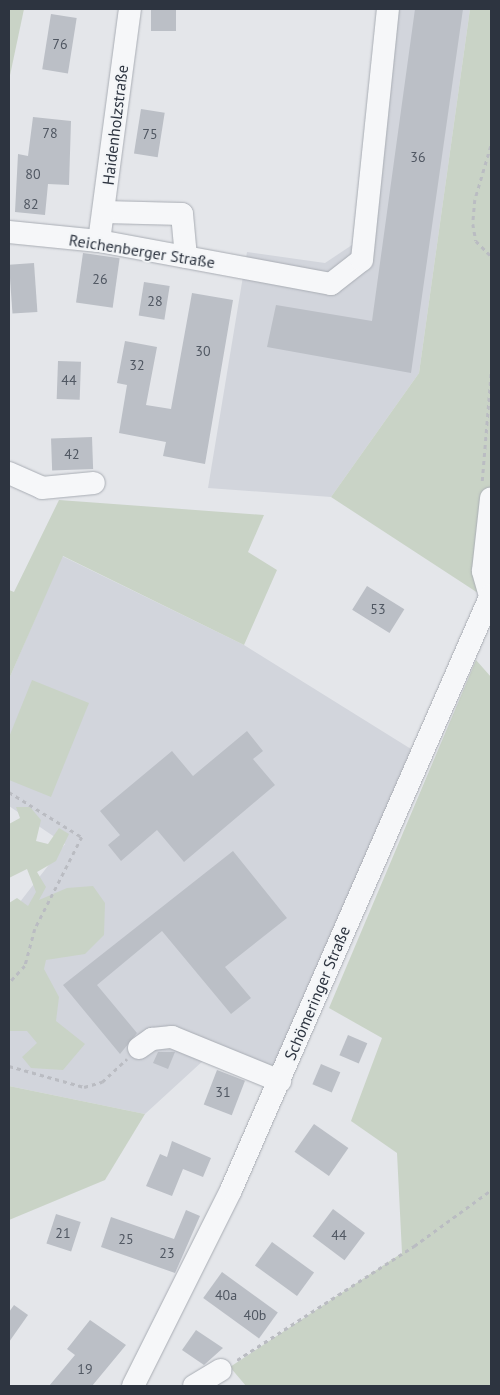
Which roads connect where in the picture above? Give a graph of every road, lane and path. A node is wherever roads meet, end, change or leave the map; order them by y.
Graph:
1 (130, 9) edge
2 (388, 9) edge
3 (491, 146) edge
4 (104, 212) junction
5 (9, 232) edge
6 (99, 241) junction
7 (491, 256) edge
8 (186, 257) junction
9 (491, 371) edge
10 (9, 473) edge
11 (94, 483) dead end
12 (487, 491) edge
13 (491, 596) edge
14 (9, 792) edge
15 (9, 982) edge
16 (139, 1048) joint
17 (9, 1066) edge
18 (280, 1081) junction
19 (491, 1190) edge
20 (220, 1370) joint
21 (135, 1386) edge
22 (194, 1386) edge

1 - 4 street, Haidenholzstraße
2 - 8 street, Reichenberger Straße
3 - 7 path
4 - 6 street, Haidenholzstraße
4 - 8 street
5 - 6 street, Reichenberger Straße
6 - 8 street, Reichenberger Straße
9 - 12 path
10 - 11 street
12 - 13 street
13 - 18 street, Schömeringer Straße
14 - 15 path
16 - 17 path
16 - 18 street
18 - 21 street, Schömeringer Straße
19 - 20 path
20 - 22 street

